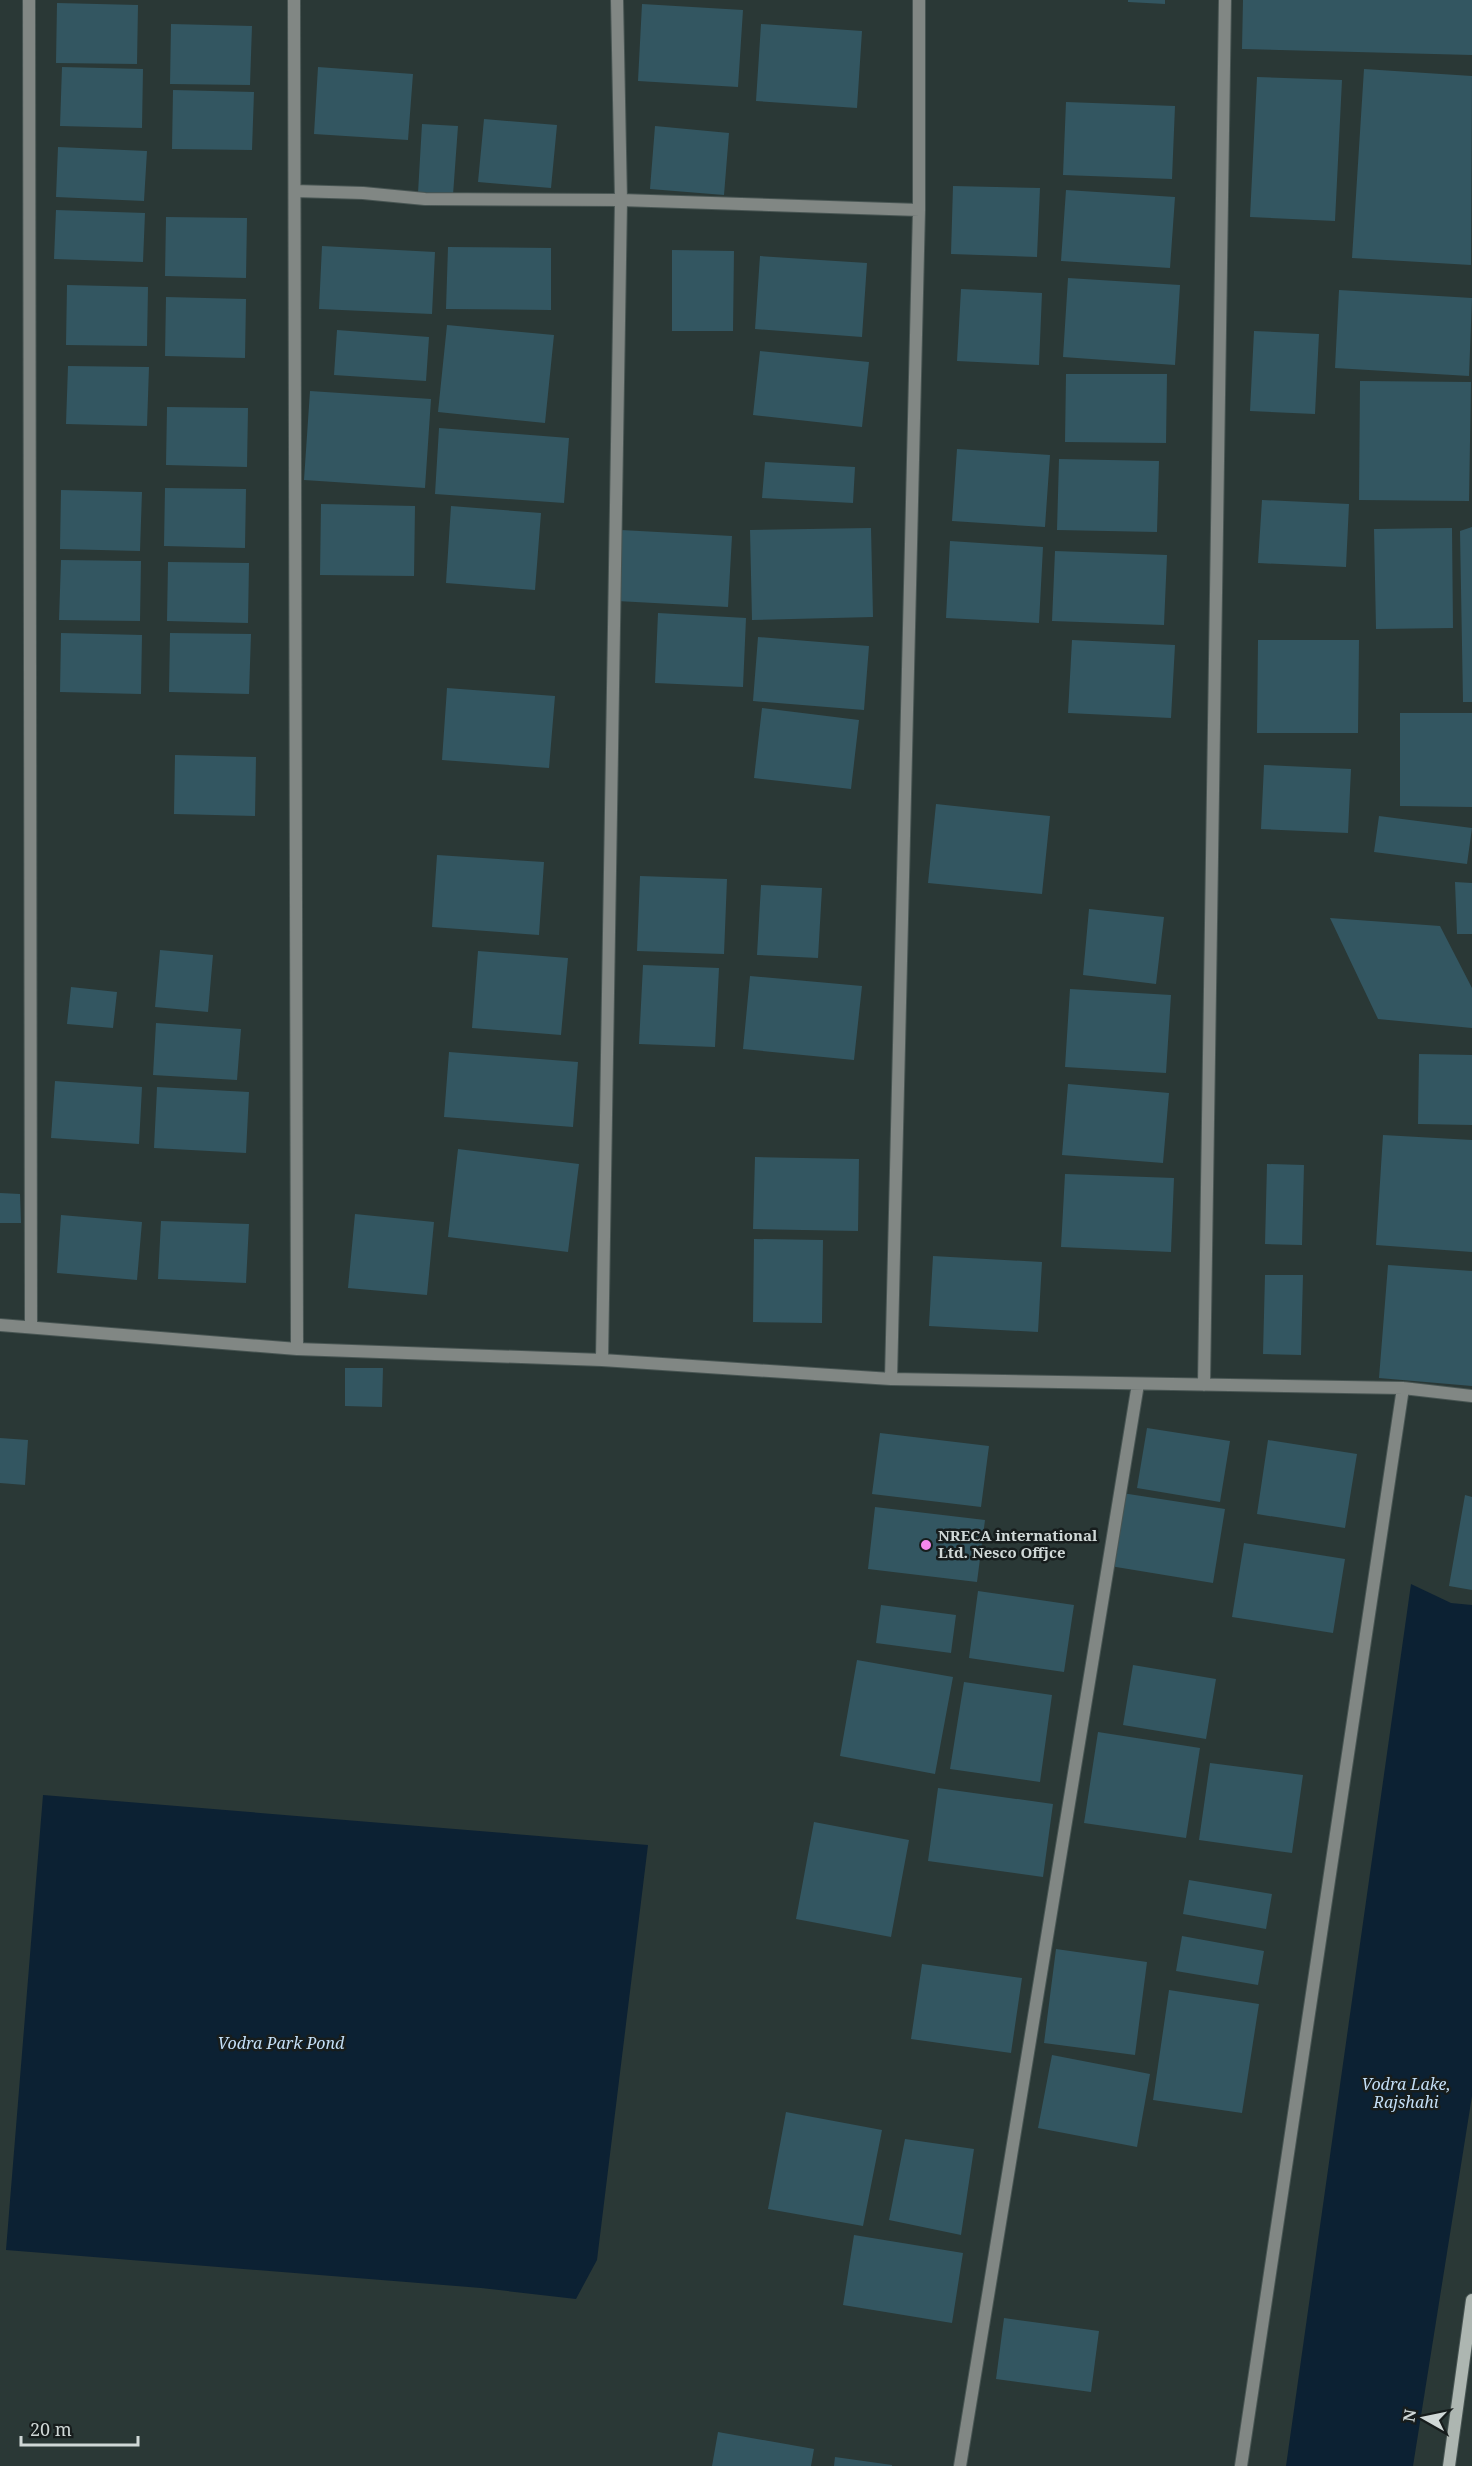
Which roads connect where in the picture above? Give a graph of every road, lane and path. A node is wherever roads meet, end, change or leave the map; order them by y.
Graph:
1 (29, 0) edge
2 (294, 0) edge
3 (617, 0) edge
4 (919, 0) edge
5 (1225, 0) edge
6 (295, 191) junction
7 (621, 200) junction
8 (919, 210) junction
9 (0, 1325) edge
10 (31, 1327) junction
11 (297, 1349) junction
12 (602, 1360) junction
13 (891, 1379) junction
14 (1138, 1384) junction
15 (1204, 1385) junction
16 (1403, 1388) junction
17 (1472, 1396) edge
18 (1472, 2300) edge
19 (960, 2466) edge
20 (1241, 2466) edge
21 (1449, 2466) edge

1 - 10 street
2 - 6 street
3 - 7 street
4 - 8 street
5 - 15 street
6 - 7 street
6 - 11 street
7 - 8 street
7 - 12 street
8 - 13 street
9 - 10 street
10 - 11 street
11 - 12 street
12 - 13 street
13 - 14 street
14 - 15 street
14 - 19 street
15 - 16 street
16 - 17 street
16 - 20 street
18 - 21 main road

